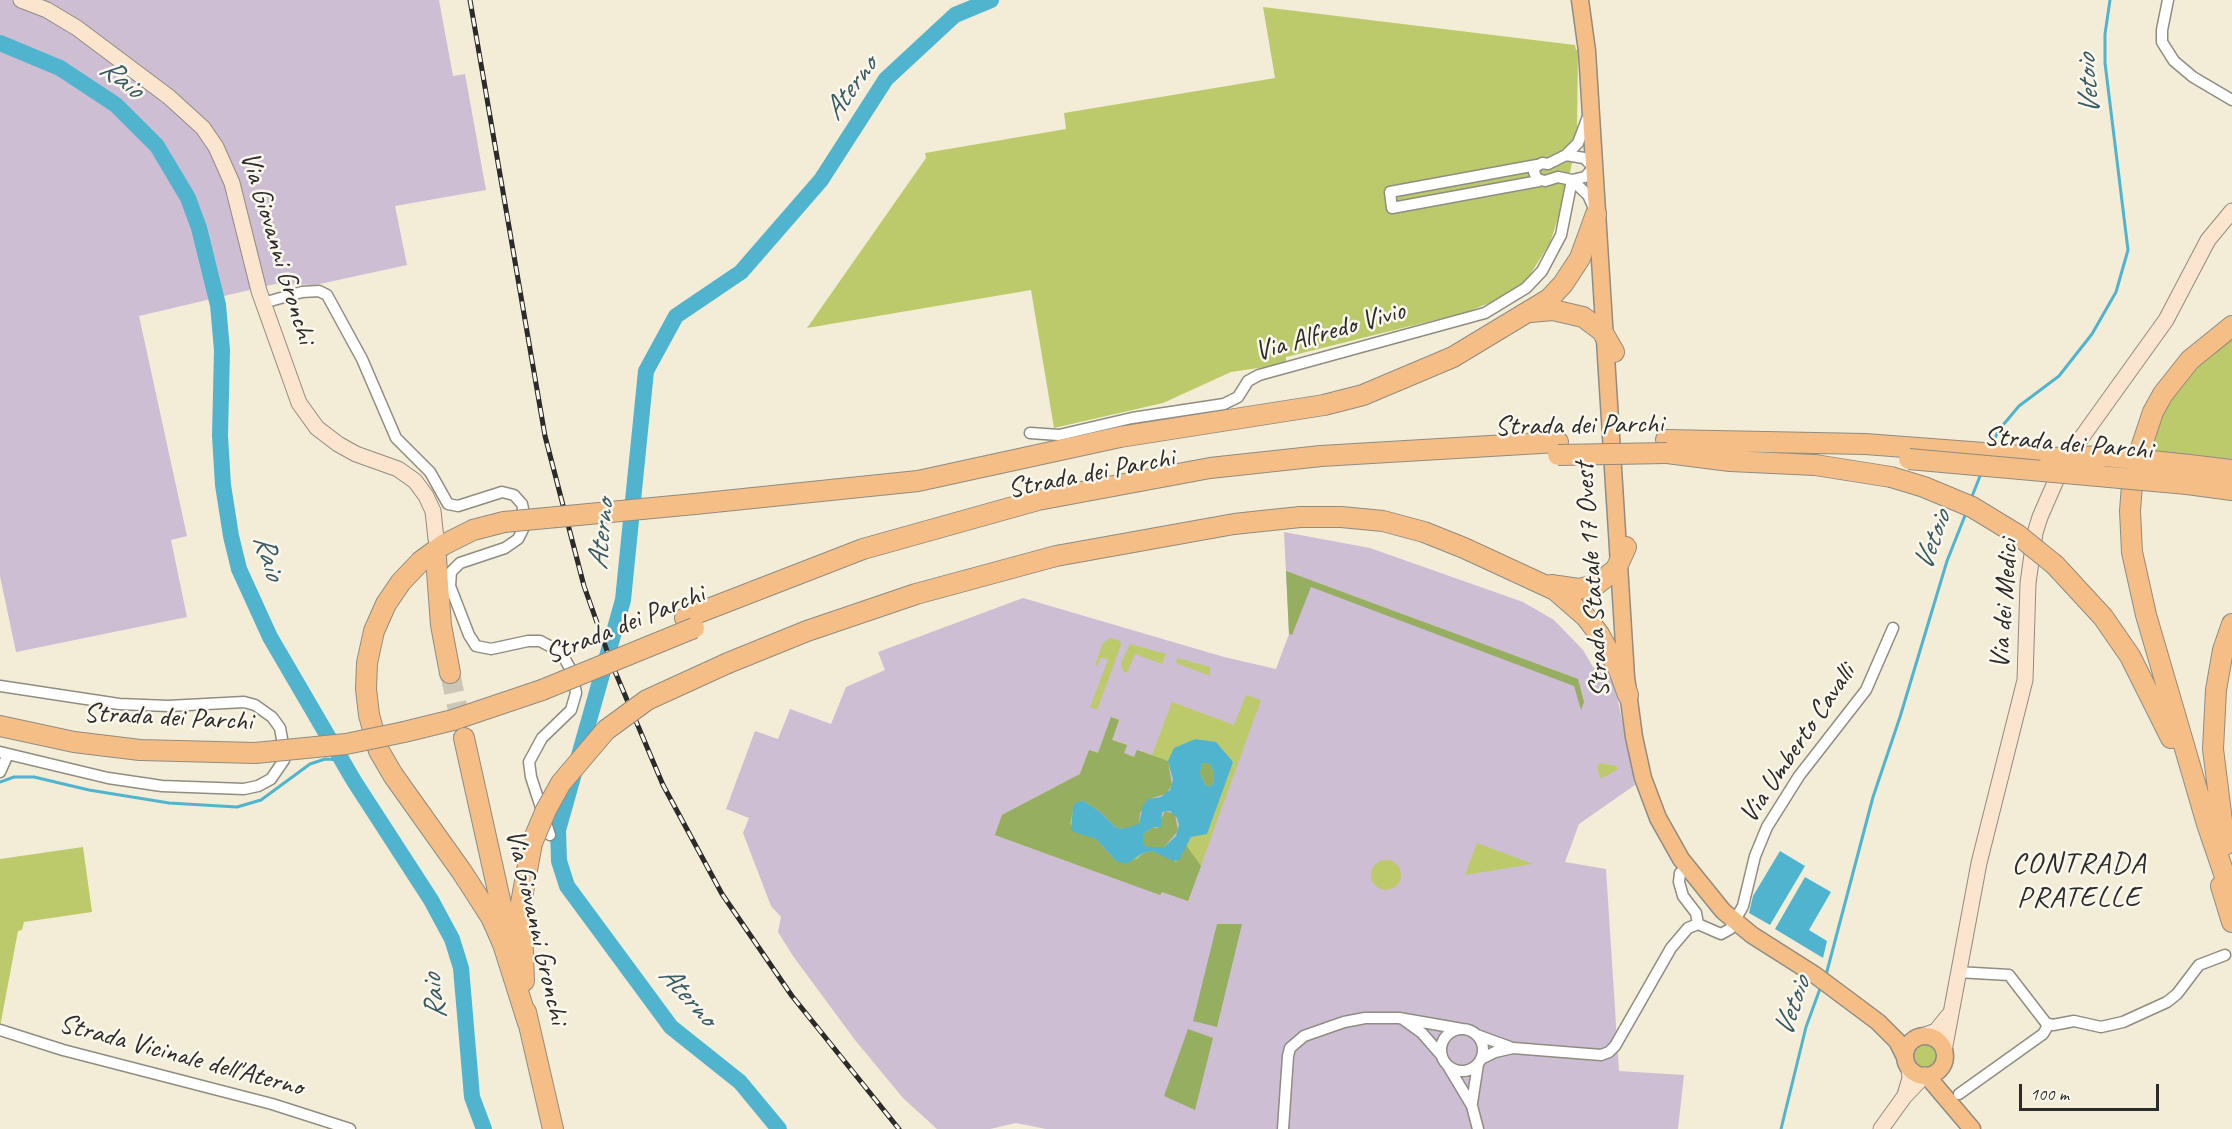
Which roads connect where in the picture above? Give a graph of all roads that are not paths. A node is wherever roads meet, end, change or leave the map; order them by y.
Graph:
1 (21, 0) edge
2 (1580, 0) edge
3 (1588, 0) edge
4 (2168, 0) edge
5 (1590, 96) junction
6 (2232, 100) edge
7 (1566, 155) junction
8 (1598, 161) junction
9 (1543, 165) junction
10 (1545, 180) junction
11 (1572, 180) junction
12 (1596, 214) junction
13 (2231, 214) edge
14 (263, 303) junction
15 (1526, 314) junction
16 (2232, 326) edge
17 (1604, 333) junction
18 (1614, 352) junction
19 (1030, 433) dead end
20 (1666, 446) junction
21 (1910, 453) junction
22 (2232, 470) edge
23 (2188, 474) junction
24 (2232, 478) edge
25 (2232, 490) edge
26 (1626, 547) junction
27 (436, 549) joint
28 (1618, 566) junction
29 (1543, 583) junction
30 (2232, 624) edge
31 (1893, 628) dead end
32 (450, 673) tunnel mouth
33 (0, 686) edge
34 (1628, 695) junction
35 (0, 713) edge
36 (0, 726) edge
37 (464, 738) tunnel mouth
38 (254, 747) junction
39 (4, 753) edge
40 (0, 772) edge
41 (2207, 824) junction
42 (541, 839) junction
43 (1684, 863) junction
44 (2232, 880) edge
45 (2232, 897) edge
46 (2232, 921) edge
47 (1734, 922) junction
48 (1698, 924) junction
49 (2225, 955) dead end
50 (1957, 972) junction
51 (1949, 1014) junction
52 (1399, 1018) junction
53 (1878, 1022) junction
54 (528, 1023) junction
55 (2049, 1024) junction
56 (1462, 1029) junction
57 (0, 1030) edge
58 (1477, 1035) junction
59 (1921, 1037) junction
60 (1513, 1048) junction
61 (1442, 1056) junction
62 (1944, 1057) junction
63 (1480, 1061) junction
64 (1907, 1062) junction
65 (1448, 1066) junction
66 (1926, 1076) junction
67 (1904, 1098) junction
68 (1957, 1100) junction
69 (1472, 1106) junction
70 (350, 1129) edge
71 (553, 1129) edge
72 (1283, 1129) edge
73 (1478, 1129) edge
74 (1881, 1129) edge
75 (1972, 1129) edge

1 - 14 street, Via Giovanni Gronchi
2 - 5 main road, Strada Statale 17 Ovest
3 - 8 main road, Strada Statale 17 Ovest
4 - 6 street
5 - 7 street
5 - 8 main road, Strada Statale 17 Ovest
7 - 8 street
7 - 9 street
8 - 11 street
8 - 12 main road, Strada Statale 17 Ovest
8 - 18 main road, Strada Statale 17 Ovest
9 - 10 street
9 - 10 street
9 - 10 street
10 - 11 street
11 - 12 street
11 - 19 street, Via Alfredo Vivio
12 - 15 highway
12 - 17 main road, Strada Statale 17 Ovest
13 - 50 street, Via dei Medici
14 - 27 street, Via Giovanni Gronchi
14 - 42 street
15 - 17 highway
15 - 54 highway, bridge
16 - 41 highway
17 - 18 highway
17 - 28 main road, Strada Statale 17 Ovest
18 - 26 main road, Strada Statale 17 Ovest
20 - 21 highway, Strada dei Parchi
20 - 38 highway, Strada dei Parchi, bridge
20 - 46 highway, bridge
21 - 23 highway, Strada dei Parchi, bridge
21 - 23 highway, Strada dei Parchi, bridge
22 - 23 highway
23 - 24 highway, Strada dei Parchi
23 - 25 highway, Strada dei Parchi
26 - 28 highway
26 - 43 main road, Strada Statale 17 Ovest
27 - 32 highway, Via Giovanni Gronchi
28 - 29 highway
28 - 34 main road, Strada Statale 17 Ovest
29 - 34 highway
29 - 42 highway, bridge
30 - 44 highway
31 - 47 street, Via Umberto Cavalli
33 - 39 street
34 - 43 main road, Strada Statale 17 Ovest
35 - 38 highway, Strada dei Parchi
36 - 38 highway, Strada dei Parchi
37 - 54 highway, Via Giovanni Gronchi
39 - 40 street
41 - 45 highway
41 - 46 highway
42 - 54 highway
43 - 47 main road, Strada Statale 17 Ovest
43 - 48 street
47 - 48 street
47 - 53 main road, Strada Statale 17 Ovest
48 - 60 street
49 - 55 street
50 - 51 street, Via dei Medici
50 - 55 street
51 - 59 street
51 - 62 street, Via dei Medici
52 - 56 street
52 - 61 street
52 - 72 street
53 - 59 main road, Strada Statale 17 Ovest
53 - 64 main road, Strada Statale 17 Ovest
54 - 71 highway, Via Giovanni Gronchi
55 - 68 street
56 - 58 street
56 - 61 street
57 - 70 street, Strada Vicinale dell'Aterno
58 - 60 street
58 - 63 street
59 - 62 main road
59 - 64 main road
60 - 63 street
61 - 65 street
62 - 66 main road
62 - 68 main road
63 - 65 street
63 - 69 street
64 - 66 main road
64 - 67 street
65 - 69 street
66 - 67 street
66 - 68 main road
67 - 74 street
68 - 75 main road
69 - 73 street

